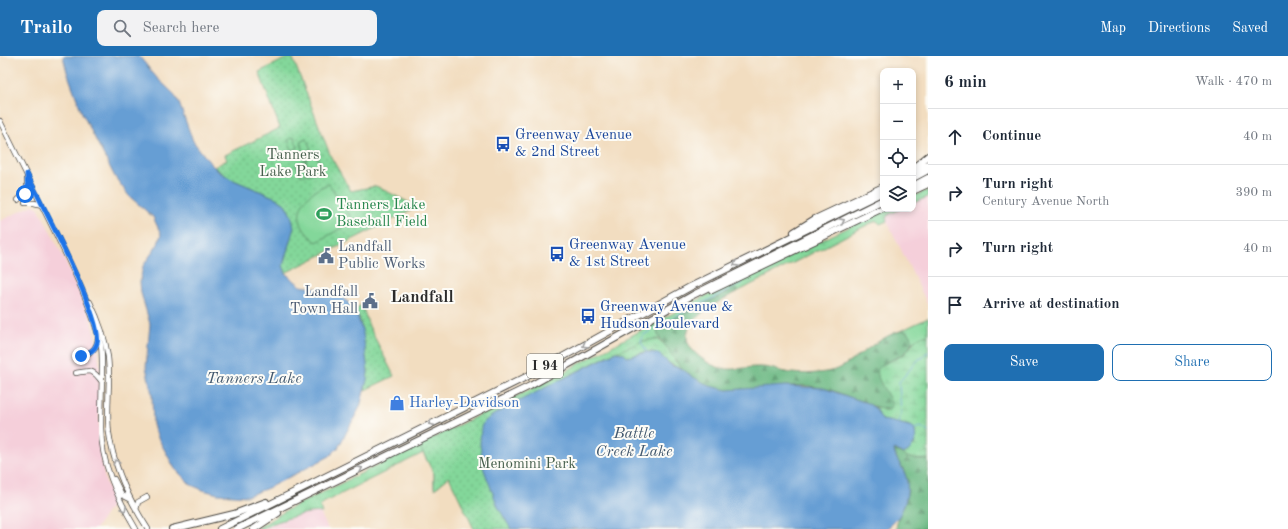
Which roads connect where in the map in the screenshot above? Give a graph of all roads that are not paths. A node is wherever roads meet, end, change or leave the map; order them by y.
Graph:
1 (0, 121) edge
2 (928, 156) edge
3 (928, 164) edge
4 (916, 166) edge
5 (916, 170) edge
6 (928, 170) edge
7 (27, 174) junction
8 (916, 176) edge
9 (928, 178) edge
10 (916, 184) edge
11 (928, 184) edge
12 (928, 188) edge
13 (916, 190) edge
14 (880, 191) edge
15 (916, 191) edge
16 (18, 200) dead end
17 (880, 202) edge
18 (25, 203) dead end
19 (42, 205) junction
20 (880, 209) edge
21 (82, 289) junction
22 (658, 315) junction
23 (97, 331) junction
24 (81, 356) dead end
25 (76, 372) dead end
26 (102, 382) junction
27 (105, 461) junction
28 (317, 481) junction
29 (325, 486) junction
30 (147, 497) dead end
31 (130, 499) junction
32 (136, 510) junction
33 (136, 529) edge
34 (148, 529) edge
35 (172, 529) edge
36 (220, 529) edge
37 (237, 529) edge
38 (254, 529) edge

1 - 7 main road
2 - 4 highway
3 - 5 highway
6 - 8 highway
7 - 16 main road
7 - 19 main road
9 - 10 highway
11 - 13 highway
12 - 15 highway
14 -> 28 highway, I 94
22 -> 17 highway, I 94
18 - 19 main road
19 - 21 main road
20 - 22 highway
21 - 23 main road
31 -> 21 main road
29 -> 22 highway, I 94
23 - 24 main road
23 - 26 main road
25 - 26 main road
26 - 27 main road
27 - 31 main road
27 -> 33 main road
28 - 35 highway
28 - 36 highway, I 94
29 - 37 highway, I 94
29 - 38 highway
30 - 32 main road
31 - 32 main road
32 - 34 main road

